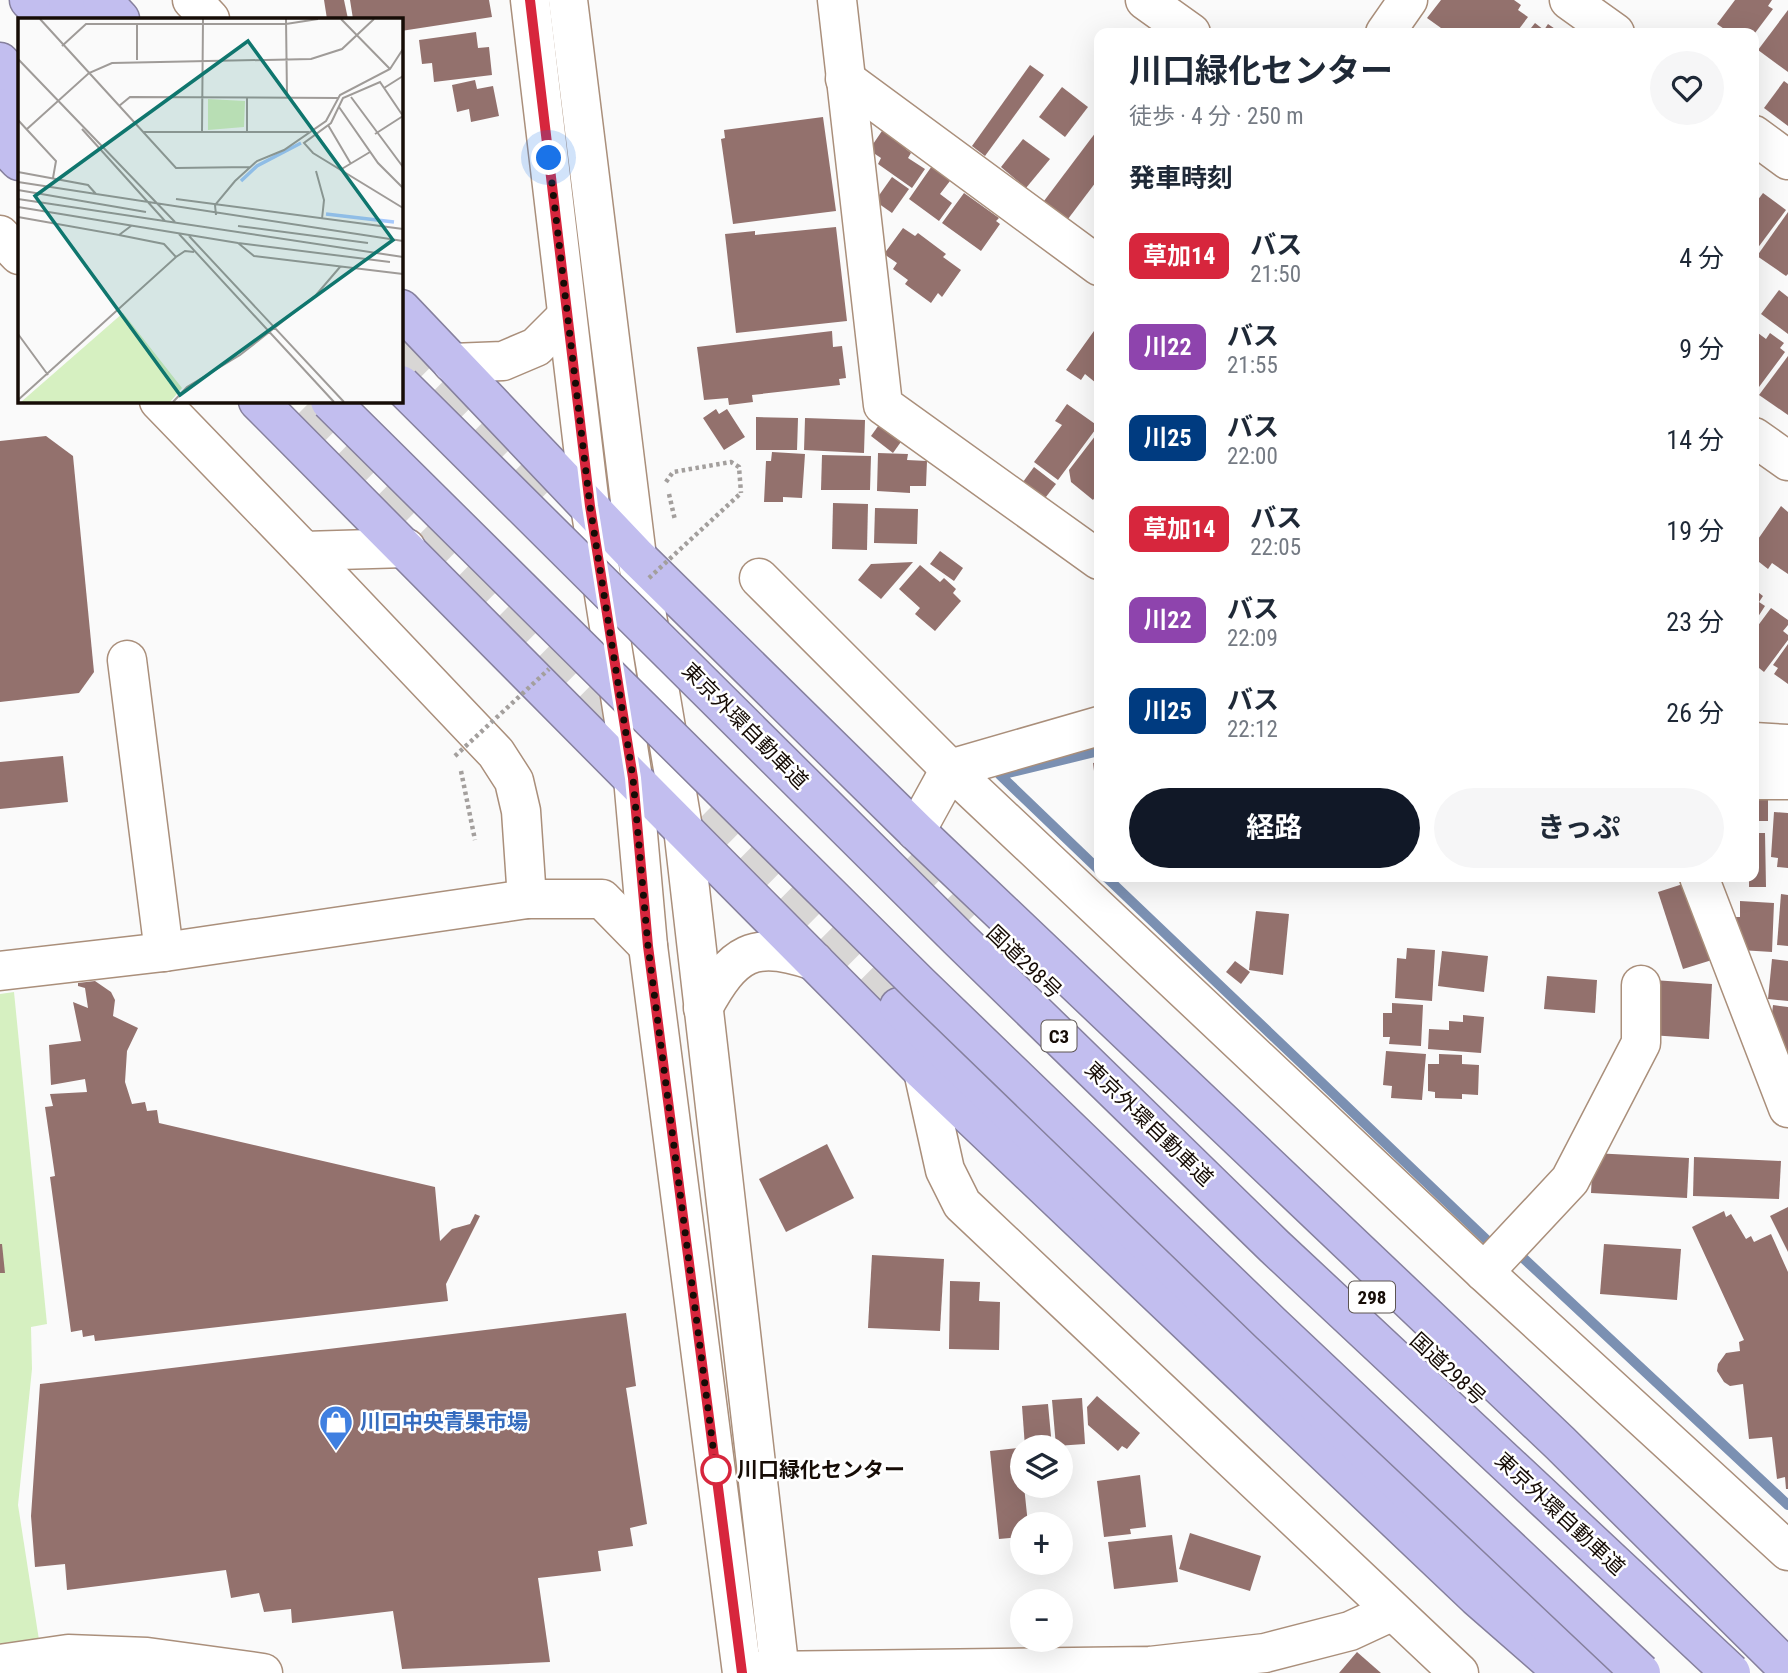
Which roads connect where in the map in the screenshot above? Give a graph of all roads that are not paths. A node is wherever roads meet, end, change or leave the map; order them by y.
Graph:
1 (29, 0) edge
2 (68, 0) edge
3 (102, 0) edge
4 (192, 0) edge
5 (530, 0) edge
6 (568, 0) edge
7 (837, 0) edge
8 (1145, 0) edge
9 (1408, 0) edge
10 (1569, 0) edge
11 (47, 18) edge
12 (86, 18) edge
13 (119, 18) edge
14 (209, 18) edge
15 (1184, 28) edge
16 (1388, 28) edge
17 (1608, 28) edge
18 (0, 62) edge
19 (845, 79) junction
20 (18, 81) edge
21 (0, 108) edge
22 (18, 127) edge
23 (1759, 139) edge
24 (0, 141) edge
25 (18, 160) edge
26 (1788, 160) edge
27 (0, 235) edge
28 (18, 254) edge
29 (1094, 262) edge
30 (402, 310) edge
31 (567, 316) junction
32 (453, 363) junction
33 (402, 386) edge
34 (160, 402) edge
35 (259, 402) edge
36 (305, 405) edge
37 (590, 506) junction
38 (406, 548) junction
39 (304, 551) junction
40 (1094, 556) edge
41 (637, 557) junction
42 (759, 578) dead end
43 (127, 660) dead end
44 (1094, 727) edge
45 (950, 769) junction
46 (633, 778) junction
47 (1759, 780) edge
48 (1788, 780) edge
49 (683, 828) junction
50 (916, 831) junction
51 (1701, 882) edge
52 (527, 899) junction
53 (975, 914) tunnel mouth
54 (648, 946) junction
55 (164, 952) junction
56 (814, 961) junction
57 (0, 971) edge
58 (1641, 985) dead end
59 (900, 1007) tunnel mouth
60 (704, 1008) junction
61 (923, 1071) junction
62 (1783, 1087) edge
63 (1484, 1272) junction
64 (1788, 1551) edge
65 (1391, 1612) junction
66 (0, 1664) edge
67 (1788, 1669) edge
68 (780, 1671) edge
69 (263, 1673) edge
70 (737, 1673) edge
71 (1458, 1673) edge
72 (1564, 1673) edge
73 (1599, 1673) edge
74 (1641, 1673) edge
75 (1731, 1673) edge
76 (1775, 1673) edge

1 - 11 highway
2 - 12 highway
3 - 13 highway
4 - 14 street
5 - 31 street
6 - 41 street
7 - 19 street
8 - 15 street
9 - 16 street
10 - 17 street
18 - 20 highway
19 - 29 street
19 - 40 street
21 - 22 highway
23 - 26 street
24 - 25 highway
27 - 28 street
30 - 32 highway
31 - 32 street
31 - 37 street
32 - 37 highway
33 - 75 highway, 東京外環自動車道 / C3, bridge
34 - 39 street
35 - 38 highway
36 - 74 highway, bridge
37 - 41 highway
37 - 46 street
38 - 39 street
38 - 46 highway
39 - 52 street
41 - 49 street
41 - 50 highway
42 - 45 street
43 - 55 street
44 - 45 street
45 - 50 street
45 - 63 street
46 - 49 highway
46 - 54 street
47 - 48 street
49 - 56 highway
49 - 60 street
50 - 67 highway
51 - 62 street
52 - 54 street
52 - 55 street
53 - 76 highway, 国道298号 / 298
54 - 70 street
55 - 57 street
56 - 60 street
56 - 61 highway
58 - 63 street
59 - 73 highway
60 - 68 street
61 - 65 street
61 - 72 highway
63 - 64 street
65 - 68 street
65 - 71 street
66 - 69 street
68 - 70 street

